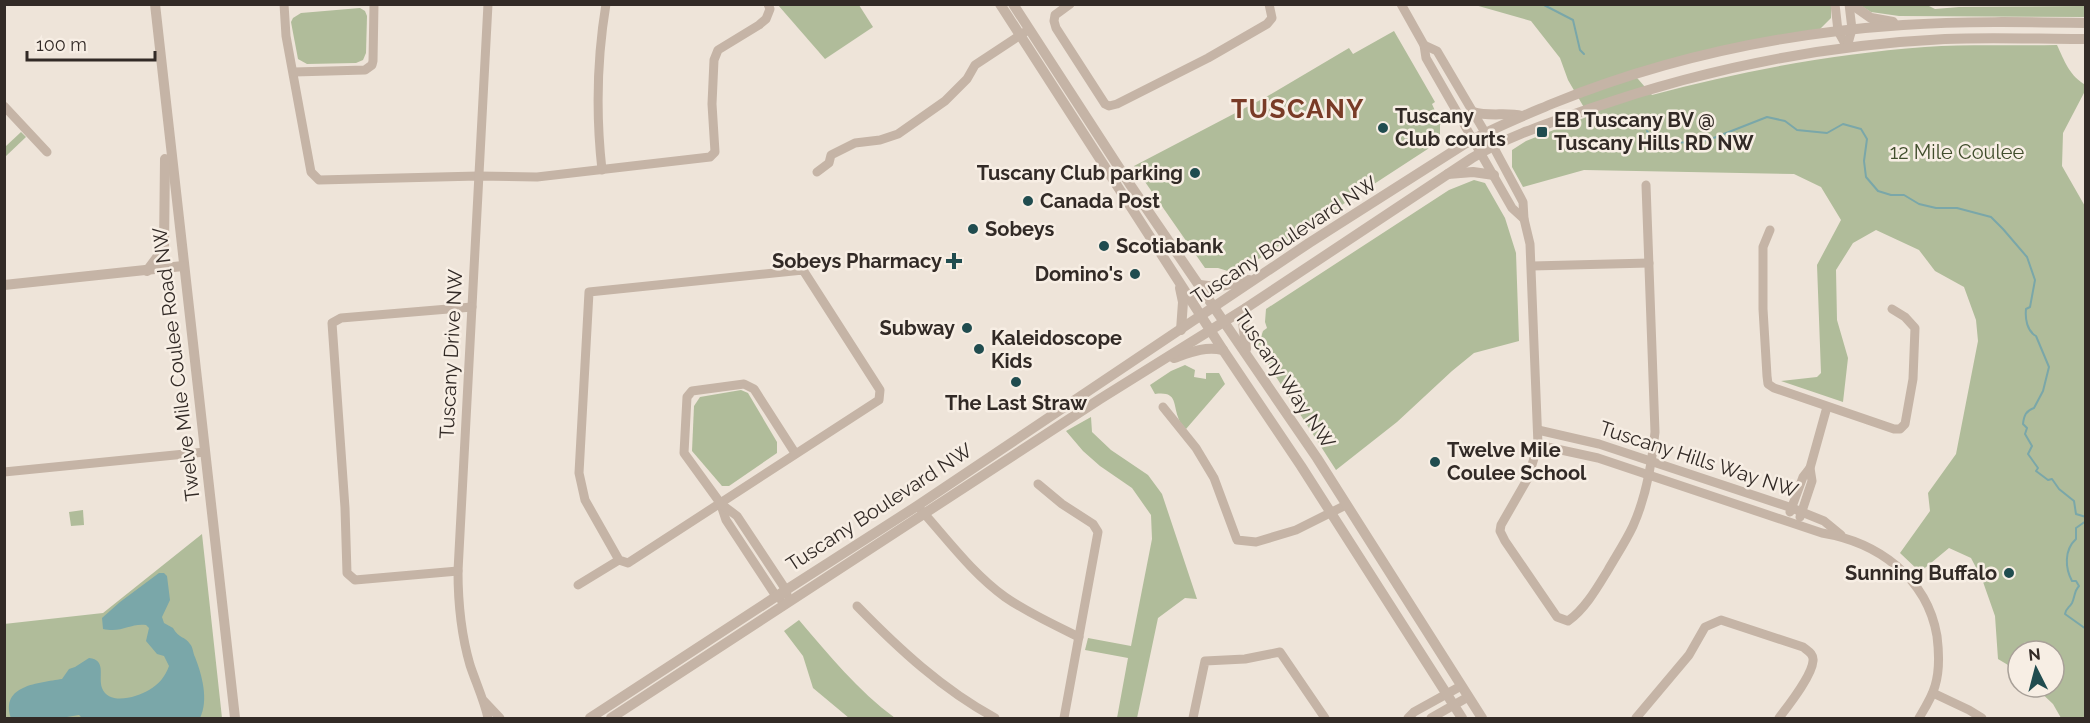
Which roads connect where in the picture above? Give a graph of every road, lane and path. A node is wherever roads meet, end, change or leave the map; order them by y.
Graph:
1 (155, 4) edge
2 (374, 4) edge
3 (488, 4) edge
4 (606, 4) edge
5 (768, 4) edge
6 (1000, 4) edge
7 (1013, 4) edge
8 (1070, 4) edge
9 (1269, 4) edge
10 (1401, 4) edge
11 (1835, 4) edge
12 (1850, 4) edge
13 (285, 5) edge
14 (2085, 23) edge
15 (1905, 25) junction
16 (1852, 29) junction
17 (1838, 31) junction
18 (1024, 33) junction
19 (2085, 39) edge
20 (1424, 45) junction
21 (1847, 47) junction
22 (294, 72) junction
23 (4, 106) edge
24 (1473, 111) junction
25 (166, 114) junction
26 (1522, 116) junction
27 (1485, 134) junction
28 (1473, 139) junction
29 (1493, 146) junction
30 (47, 152) dead end
31 (1481, 152) junction
32 (603, 170) junction
33 (817, 172) dead end
34 (1448, 174) junction
35 (1494, 175) junction
36 (478, 176) junction
37 (1647, 185) dead end
38 (1524, 219) junction
39 (1770, 230) dead end
40 (1649, 264) junction
41 (183, 266) junction
42 (1532, 266) junction
43 (147, 271) junction
44 (1256, 279) junction
45 (1179, 282) junction
46 (4, 285) edge
47 (1200, 285) junction
48 (472, 307) junction
49 (1215, 307) junction
50 (1246, 308) junction
51 (1892, 309) dead end
52 (1202, 316) junction
53 (1225, 321) junction
54 (1180, 330) junction
55 (1211, 330) junction
56 (1223, 350) junction
57 (1248, 355) junction
58 (1151, 367) junction
59 (1163, 407) dead end
60 (1827, 407) junction
61 (1538, 430) junction
62 (1538, 445) junction
63 (205, 452) junction
64 (795, 453) junction
65 (1651, 460) junction
66 (1810, 468) junction
67 (4, 472) edge
68 (1648, 474) junction
69 (1038, 483) dead end
70 (721, 504) junction
71 (1346, 505) junction
72 (1792, 508) junction
73 (921, 510) junction
74 (1802, 512) junction
75 (1331, 513) junction
76 (1787, 521) junction
77 (1798, 524) junction
78 (1843, 536) junction
79 (619, 560) junction
80 (458, 571) junction
81 (578, 585) dead end
82 (786, 590) junction
83 (776, 596) junction
84 (788, 603) junction
85 (857, 606) dead end
86 (1079, 637) junction
87 (1461, 686) junction
88 (1933, 693) junction
89 (1446, 694) junction
90 (1468, 698) junction
91 (484, 701) junction
92 (1454, 705) junction
93 (235, 718) edge
94 (488, 718) edge
95 (500, 718) edge
96 (590, 718) edge
97 (611, 718) edge
98 (995, 718) edge
99 (1064, 718) edge
100 (1193, 718) edge
101 (1325, 718) edge
102 (1408, 718) edge
103 (1431, 718) edge
104 (1462, 718) edge
105 (1482, 718) edge
106 (1636, 718) edge
107 (1779, 718) edge
108 (1919, 718) edge
109 (1982, 718) edge

1 - 25 street, Twelve Mile Coulee Road NW
2 - 22 street
3 - 36 street, Tuscany Drive NW
4 - 32 street
5 - 32 street
6 - 18 street, Tuscany Way NW
7 - 18 street, Tuscany Way NW
8 - 9 street
10 - 20 street
11 - 17 street
12 - 15 street
12 - 16 street
13 - 22 street
14 - 15 street, Tuscany Boulevard NW
15 - 16 street, Tuscany Boulevard NW
16 - 17 street, Tuscany Boulevard NW
16 - 21 street
17 - 21 street
17 - 26 street, Tuscany Boulevard NW
18 - 33 street
18 - 45 street, Tuscany Way NW
18 - 47 street, Tuscany Way NW
19 - 21 street, Tuscany Boulevard NW
20 - 24 street
20 - 28 street
21 - 29 street, Tuscany Boulevard NW
22 - 36 street
23 - 30 street
24 - 26 street
24 - 27 street
25 - 41 street, Twelve Mile Coulee Road NW
25 - 43 street
26 - 27 street, Tuscany Boulevard NW
27 - 28 street, Tuscany Boulevard NW
27 - 29 street
28 - 31 street
28 - 44 street, Tuscany Boulevard NW
29 - 31 street, Tuscany Boulevard NW
29 - 38 street
31 - 34 street, Tuscany Boulevard NW
31 - 35 street
32 - 36 street
34 - 35 street
34 - 50 street, Tuscany Boulevard NW
35 - 38 street
36 - 48 street, Tuscany Drive NW
37 - 40 street
38 - 42 street
39 - 60 street
40 - 42 street
40 - 65 street
41 - 43 street
41 - 63 street, Twelve Mile Coulee Road NW
42 - 61 street
43 - 46 street
44 - 47 street
44 - 49 street, Tuscany Boulevard NW
45 - 52 street, Tuscany Way NW
45 - 54 street
47 - 49 street, Tuscany Way NW
48 - 80 street, Tuscany Drive NW
48 - 80 street
49 - 52 street, Tuscany Boulevard NW
49 - 53 street, Tuscany Way NW
50 - 53 street, Tuscany Boulevard NW
50 - 57 street
51 - 60 street
52 - 54 street, Tuscany Boulevard NW
52 - 55 street, Tuscany Way NW
53 - 55 street, Tuscany Boulevard NW
53 - 57 street, Tuscany Way NW
54 - 73 street, Tuscany Boulevard NW
55 - 56 street, Tuscany Way NW
55 - 58 street, Tuscany Boulevard NW
56 - 58 street
56 - 75 street, Tuscany Way NW
57 - 71 street, Tuscany Way NW
58 - 73 street, Tuscany Boulevard NW
59 - 75 street
60 - 66 street
61 - 62 street
61 - 65 street, Tuscany Hills Way NW
62 - 68 street, Tuscany Hills Way NW
62 - 68 street
63 - 67 street
63 - 93 street, Twelve Mile Coulee Road NW
64 - 70 street
64 - 70 street
64 - 79 street
65 - 68 street
65 - 72 street, Tuscany Hills Way NW
66 - 72 street
66 - 74 street
68 - 76 street, Tuscany Hills Way NW
69 - 86 street
70 - 79 street
70 - 82 street
70 - 83 street
71 - 75 street
71 - 87 street, Tuscany Way NW
72 - 74 street, Tuscany Hills Way NW
72 - 76 street
73 - 82 street, Tuscany Boulevard NW
73 - 84 street, Tuscany Boulevard NW
73 - 86 street
74 - 77 street
74 - 78 street, Tuscany Hills Way NW
75 - 89 street, Tuscany Way NW
76 - 77 street, Tuscany Hills Way NW
77 - 78 street, Tuscany Hills Way NW
78 - 88 street, Tuscany Hills Way NW
79 - 81 street
80 - 91 street, Tuscany Drive NW
82 - 83 street, Tuscany Boulevard NW
82 - 84 street
83 - 84 street
83 - 96 street, Tuscany Boulevard NW
84 - 97 street, Tuscany Boulevard NW
85 - 98 street
86 - 99 street
87 - 89 street
87 - 90 street, Tuscany Way NW
88 - 108 street, Tuscany Hills Way NW
88 - 109 street
89 - 92 street, Tuscany Way NW
89 - 102 street
90 - 92 street
90 - 105 street, Tuscany Way NW
91 - 94 street, Tuscany Drive NW
91 - 95 street, Tuscany Drive NW
92 - 103 street
92 - 104 street, Tuscany Way NW
100 - 101 street
106 - 107 street

